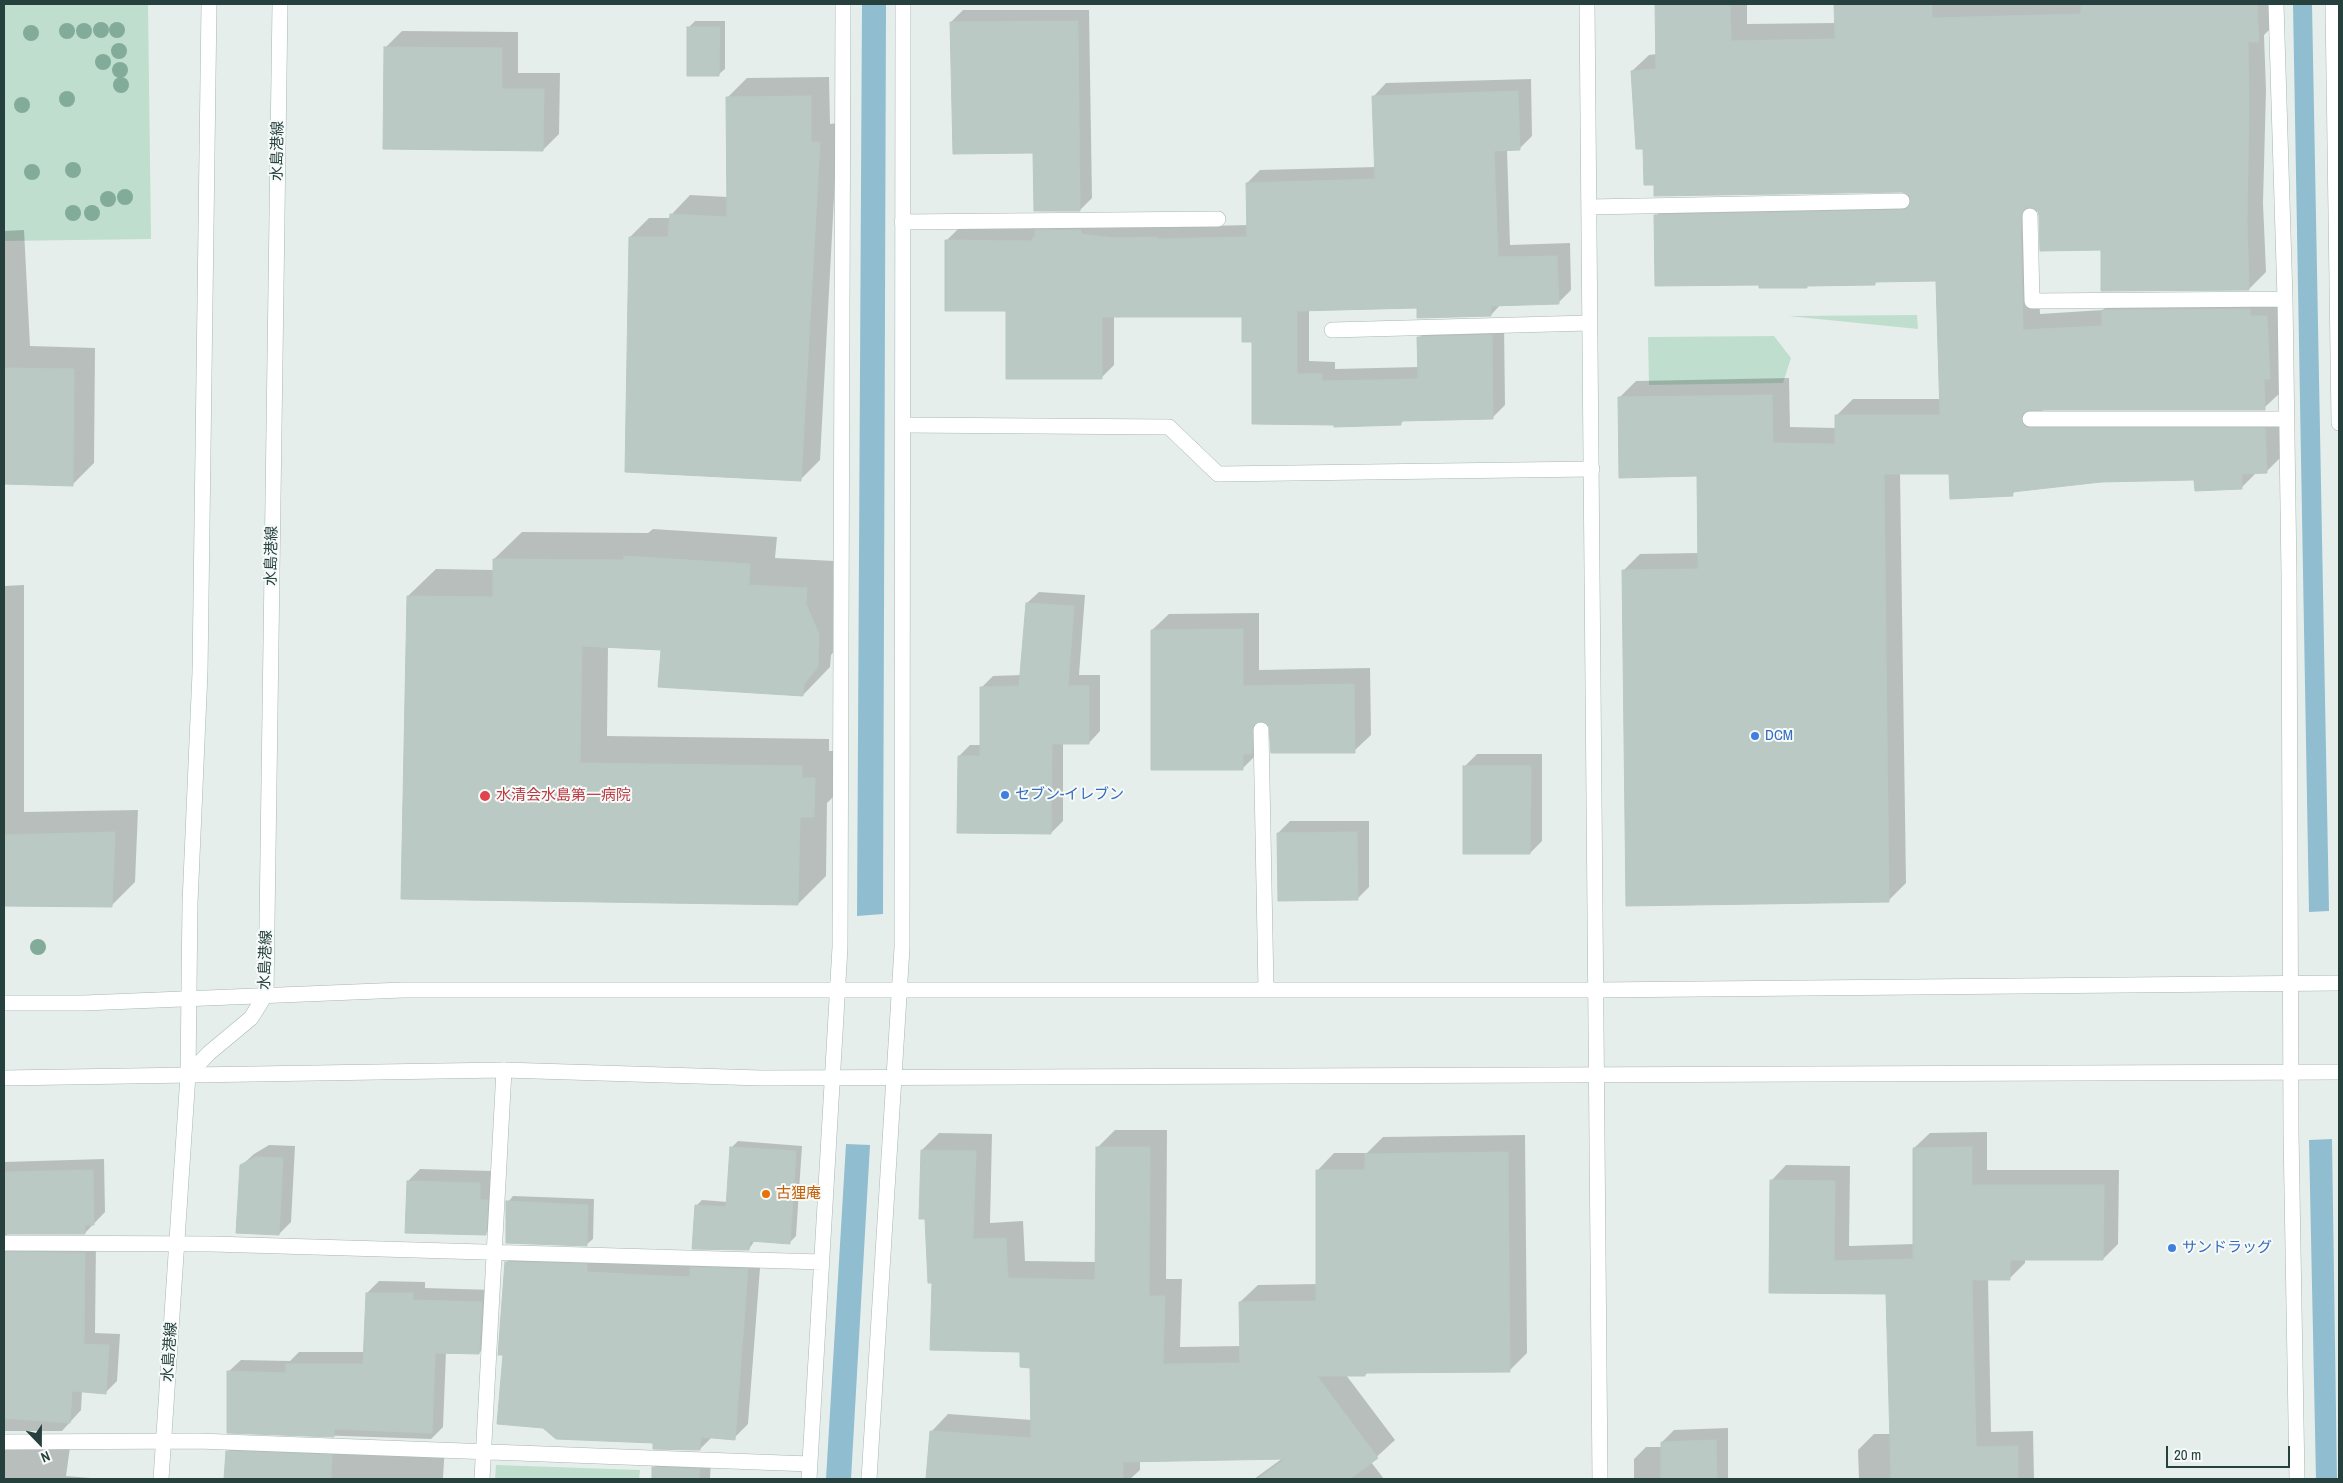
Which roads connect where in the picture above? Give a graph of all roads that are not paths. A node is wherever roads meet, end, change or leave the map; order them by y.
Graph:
1 (209, 4) edge
2 (280, 4) edge
3 (843, 4) edge
4 (903, 4) edge
5 (1587, 4) edge
6 (2276, 4) edge
7 (2333, 4) edge
8 (1902, 201) dead end
9 (1589, 207) junction
10 (2030, 216) dead end
11 (1218, 219) dead end
12 (902, 222) junction
13 (2285, 299) junction
14 (1589, 323) junction
15 (1332, 330) dead end
16 (2030, 419) dead end
17 (2286, 419) junction
18 (2339, 423) edge
19 (903, 425) junction
20 (1592, 469) junction
21 (1261, 730) dead end
22 (2291, 982) junction
23 (2339, 983) edge
24 (837, 988) junction
25 (1266, 989) junction
26 (899, 990) junction
27 (1596, 990) junction
28 (266, 994) junction
29 (188, 999) junction
30 (4, 1003) edge
31 (504, 1070) junction
32 (2291, 1072) junction
33 (2339, 1072) edge
34 (1597, 1074) junction
35 (188, 1075) junction
36 (833, 1077) junction
37 (894, 1077) junction
38 (4, 1078) edge
39 (4, 1243) edge
40 (177, 1244) junction
41 (494, 1254) junction
42 (822, 1262) junction
43 (164, 1440) junction
44 (4, 1442) edge
45 (483, 1453) junction
46 (810, 1464) junction
47 (162, 1479) edge
48 (482, 1479) edge
49 (809, 1479) edge
50 (869, 1479) edge
51 (1600, 1479) edge
52 (2297, 1479) edge

1 - 29 street, 水島港線
2 - 28 street, 水島港線
3 - 24 street
4 - 12 street
5 - 9 street
6 - 13 street
7 - 18 street
8 - 9 street
9 - 14 street
10 - 13 street
11 - 12 street
12 - 19 street
13 - 17 street
14 - 15 street
14 - 20 street
16 - 17 street
17 - 22 street
19 - 20 street
19 - 26 street
20 - 27 street
21 - 25 street
22 - 23 street
22 - 27 street
22 - 32 street
24 - 26 street
24 - 28 street
24 - 36 street
25 - 26 street
25 - 27 street
26 - 37 street
27 - 34 street
28 - 29 street
28 - 35 street, 水島港線
29 - 30 street
29 - 35 street, 水島港線
31 - 35 street
31 - 36 street
31 - 41 street
32 - 33 street
32 - 34 street
32 - 52 street
34 - 37 street
34 - 51 street
35 - 38 street
35 - 40 street, 水島港線
36 - 37 street
36 - 42 street
37 - 50 street
39 - 40 street
40 - 41 street
40 - 43 street, 水島港線
41 - 42 street
41 - 45 street
42 - 46 street
43 - 44 street
43 - 45 street
43 - 47 street, 水島港線
45 - 46 street
45 - 48 street
46 - 49 street

